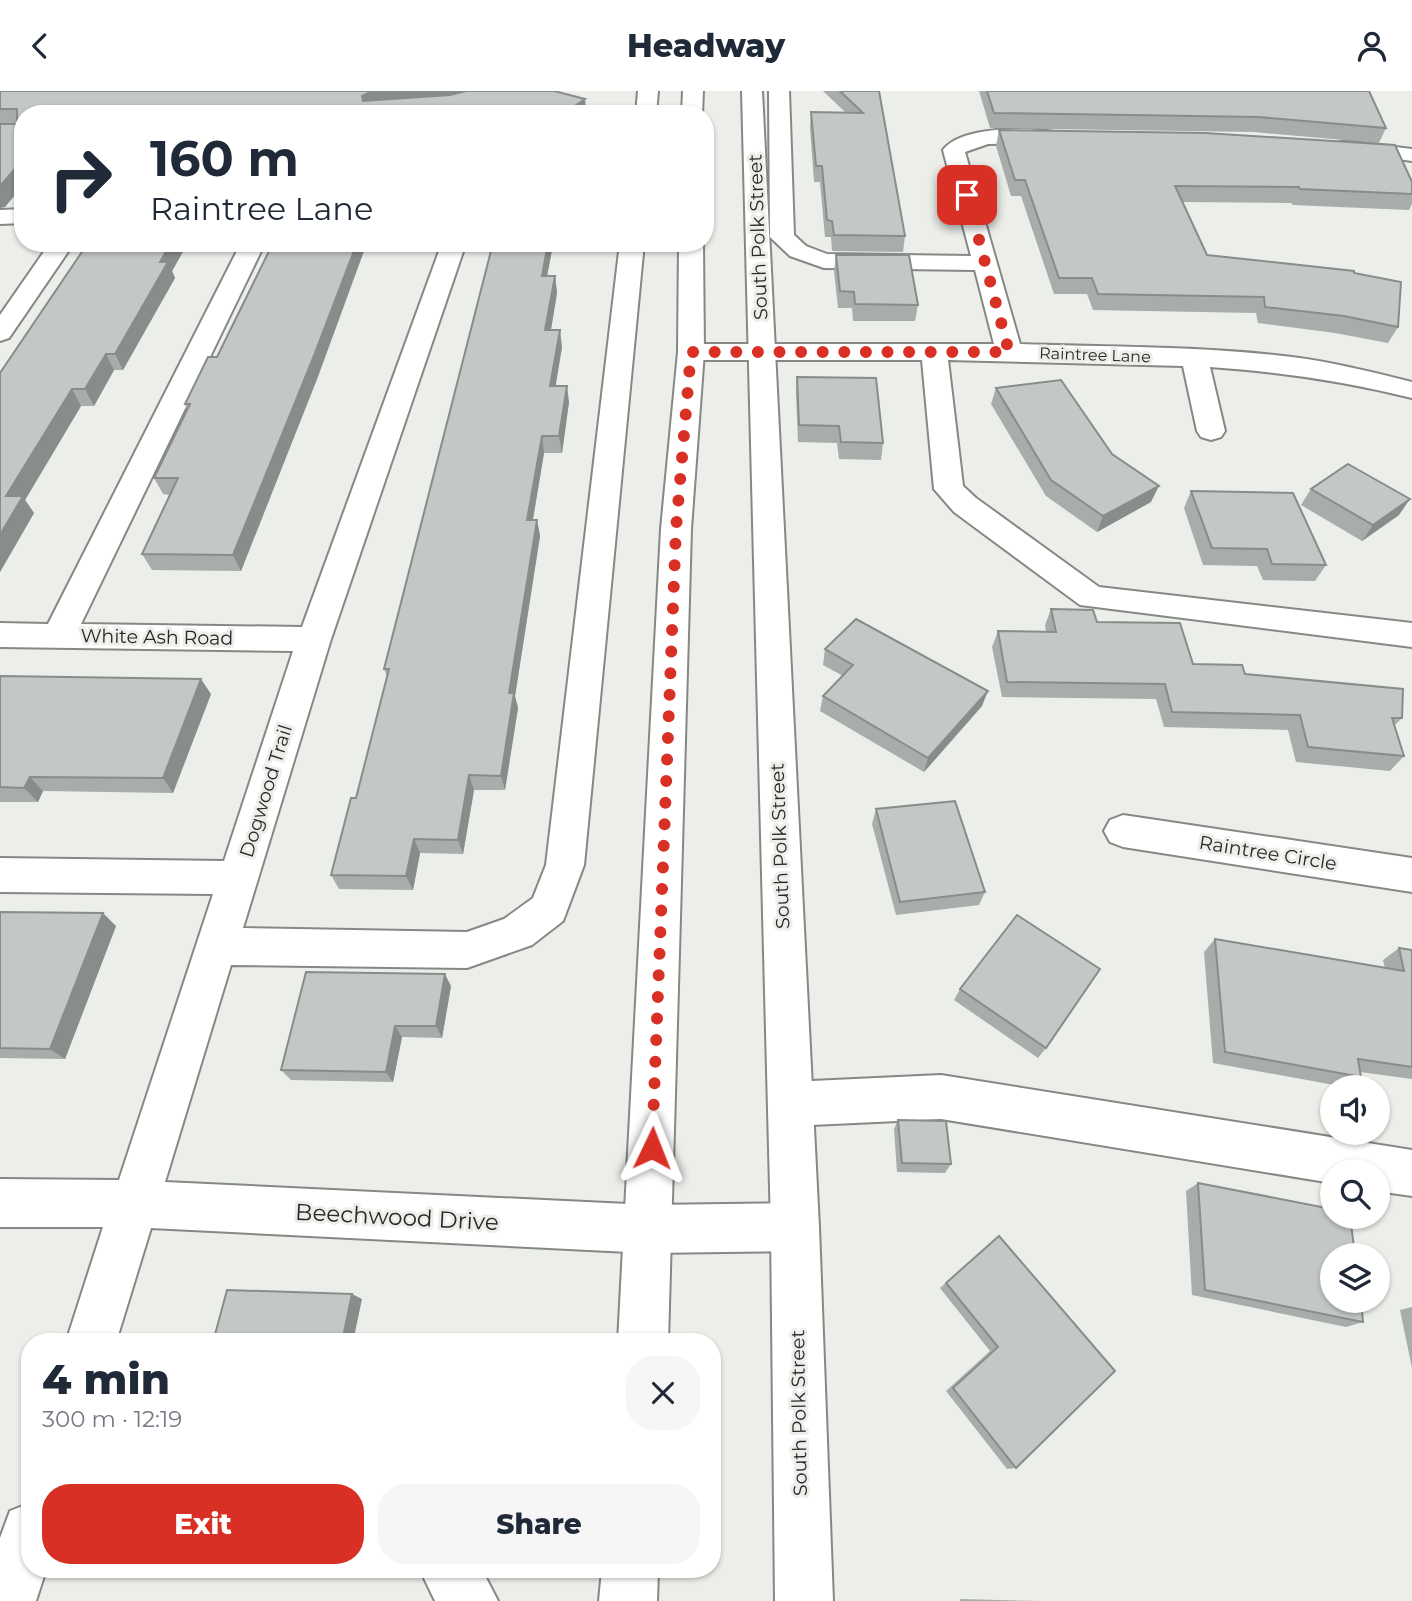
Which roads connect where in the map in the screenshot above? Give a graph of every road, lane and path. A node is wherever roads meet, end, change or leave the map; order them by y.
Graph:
1 (752, 91) edge
2 (779, 91) edge
3 (1069, 137) edge
4 (1324, 145) edge
5 (1412, 155) edge
6 (56, 252) edge
7 (249, 252) edge
8 (451, 252) edge
9 (631, 252) edge
10 (691, 252) edge
11 (985, 263) junction
12 (0, 333) edge
13 (691, 352) junction
14 (761, 352) junction
15 (934, 352) junction
16 (1009, 352) junction
17 (1195, 358) junction
18 (1412, 390) edge
19 (1212, 431) dead end
20 (0, 635) edge
21 (59, 635) junction
22 (1412, 635) edge
23 (314, 639) junction
24 (1123, 831) dead end
25 (1412, 874) edge
26 (0, 875) edge
27 (239, 878) junction
28 (218, 946) junction
29 (790, 1104) junction
30 (1412, 1173) edge
31 (0, 1203) edge
32 (136, 1204) junction
33 (795, 1227) junction
34 (649, 1229) junction
35 (94, 1333) edge
36 (643, 1333) edge
37 (21, 1558) edge
38 (453, 1578) edge
39 (629, 1578) edge
40 (7, 1601) edge
41 (469, 1601) edge
42 (628, 1601) edge
43 (804, 1601) edge

1 - 14 street, South Polk Street
2 - 11 street
3 - 11 street
4 - 5 street
6 - 12 street
7 - 21 street
8 - 23 street, Dogwood Trail
9 - 28 street
10 - 13 street
11 - 16 street
13 - 14 street, Raintree Lane
13 - 34 street
14 - 15 street, Raintree Lane
14 - 29 street, South Polk Street
15 - 16 street, Raintree Lane
15 - 22 street
16 - 17 street, Raintree Lane
17 - 18 street, Raintree Lane
17 - 19 street
20 - 21 street, White Ash Road
21 - 23 street, White Ash Road
23 - 27 street, Dogwood Trail
24 - 25 street, Raintree Circle
26 - 27 street
27 - 28 street, Dogwood Trail
28 - 32 street, Dogwood Trail
29 - 30 street
29 - 33 street, South Polk Street
31 - 32 street, Beechwood Drive
32 - 34 street, Beechwood Drive
32 - 35 street, Dogwood Trail
33 - 34 street, Beechwood Drive
33 - 43 street, South Polk Street
34 - 36 street
37 - 40 street
38 - 41 street
39 - 42 street

